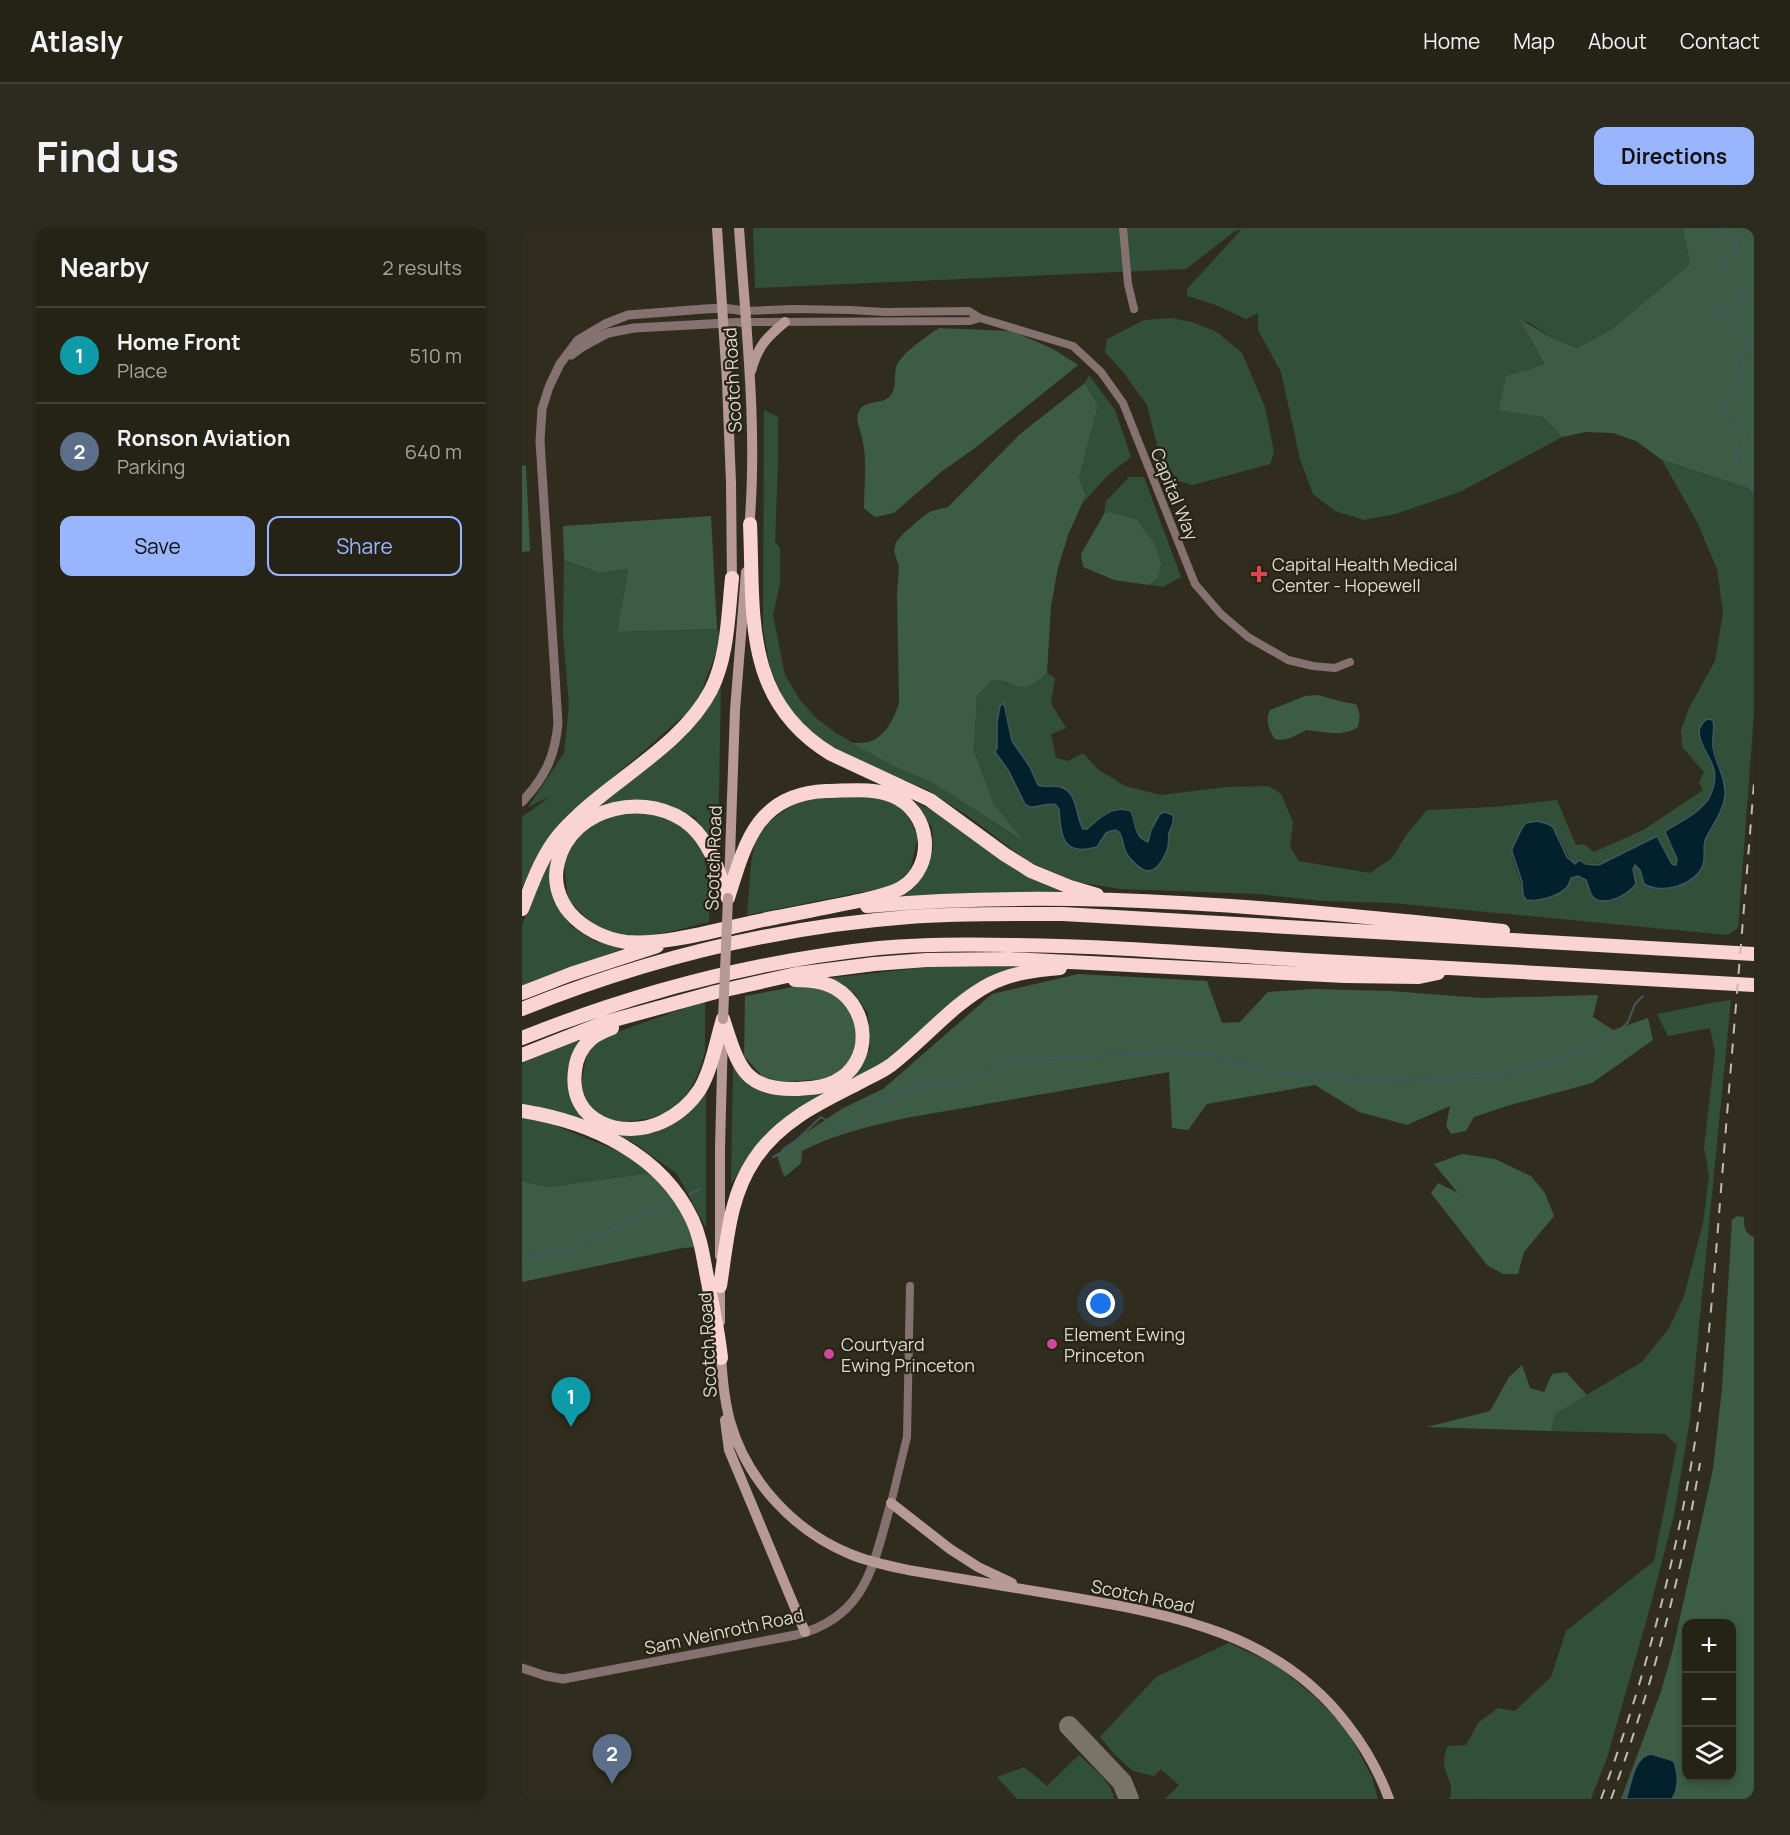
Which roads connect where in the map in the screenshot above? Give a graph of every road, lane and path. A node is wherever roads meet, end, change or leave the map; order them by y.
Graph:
1 (717, 228) edge
2 (739, 228) edge
3 (1123, 228) edge
4 (723, 309) junction
5 (1134, 309) dead end
6 (745, 317) junction
7 (980, 318) junction
8 (785, 322) junction
9 (724, 324) junction
10 (560, 364) junction
11 (749, 377) junction
12 (750, 524) junction
13 (732, 578) junction
14 (1350, 662) dead end
15 (735, 710) junction
16 (522, 802) edge
17 (728, 898) junction
18 (1140, 902) junction
19 (522, 909) edge
20 (799, 913) junction
21 (690, 936) junction
22 (1685, 950) junction
23 (1754, 954) edge
24 (1178, 968) junction
25 (1455, 969) junction
26 (749, 985) junction
27 (1754, 985) edge
28 (522, 993) edge
29 (695, 998) junction
30 (522, 1009) edge
31 (723, 1019) junction
32 (522, 1038) edge
33 (522, 1054) edge
34 (522, 1111) edge
35 (720, 1286) junction
36 (910, 1286) dead end
37 (721, 1358) junction
38 (724, 1392) junction
39 (891, 1503) junction
40 (874, 1562) junction
41 (1038, 1592) junction
42 (805, 1632) junction
43 (522, 1668) edge
44 (1389, 1799) edge

1 - 4 main road, Scotch Road
2 - 6 main road, Scotch Road
3 - 5 street
4 - 6 street
4 - 9 main road, Scotch Road
4 - 10 street
6 - 7 street, Capital Way
6 - 8 street, Capital Way
6 - 9 street
6 - 11 main road, Scotch Road
7 - 8 street, Capital Way
7 - 14 street, Capital Way
8 - 11 main road
9 - 10 street
9 - 13 main road, Scotch Road
10 - 16 street
11 - 12 main road, Scotch Road
12 - 15 main road, Scotch Road
12 - 18 highway
13 - 15 main road, Scotch Road
13 - 19 highway
15 - 17 main road, Scotch Road
17 - 20 highway
17 - 21 highway
17 - 31 main road, Scotch Road, bridge
18 - 20 highway
18 - 22 highway
20 - 21 highway
21 - 28 highway
22 - 23 highway
22 - 30 highway
24 - 25 highway
24 - 26 highway
24 - 35 highway
25 - 27 highway
25 - 32 highway
26 - 29 highway
26 - 31 highway
29 - 31 highway
29 - 33 highway
31 - 35 main road, Scotch Road
34 - 37 highway
35 - 37 main road, Scotch Road
36 - 39 street, Sam Weinroth Road
37 - 38 main road, Scotch Road
38 - 40 main road, Scotch Road
38 - 42 main road
39 - 40 street, Sam Weinroth Road
39 - 41 main road
40 - 41 main road, Scotch Road
40 - 42 street, Sam Weinroth Road
41 - 44 main road, Scotch Road
42 - 43 street, Sam Weinroth Road

